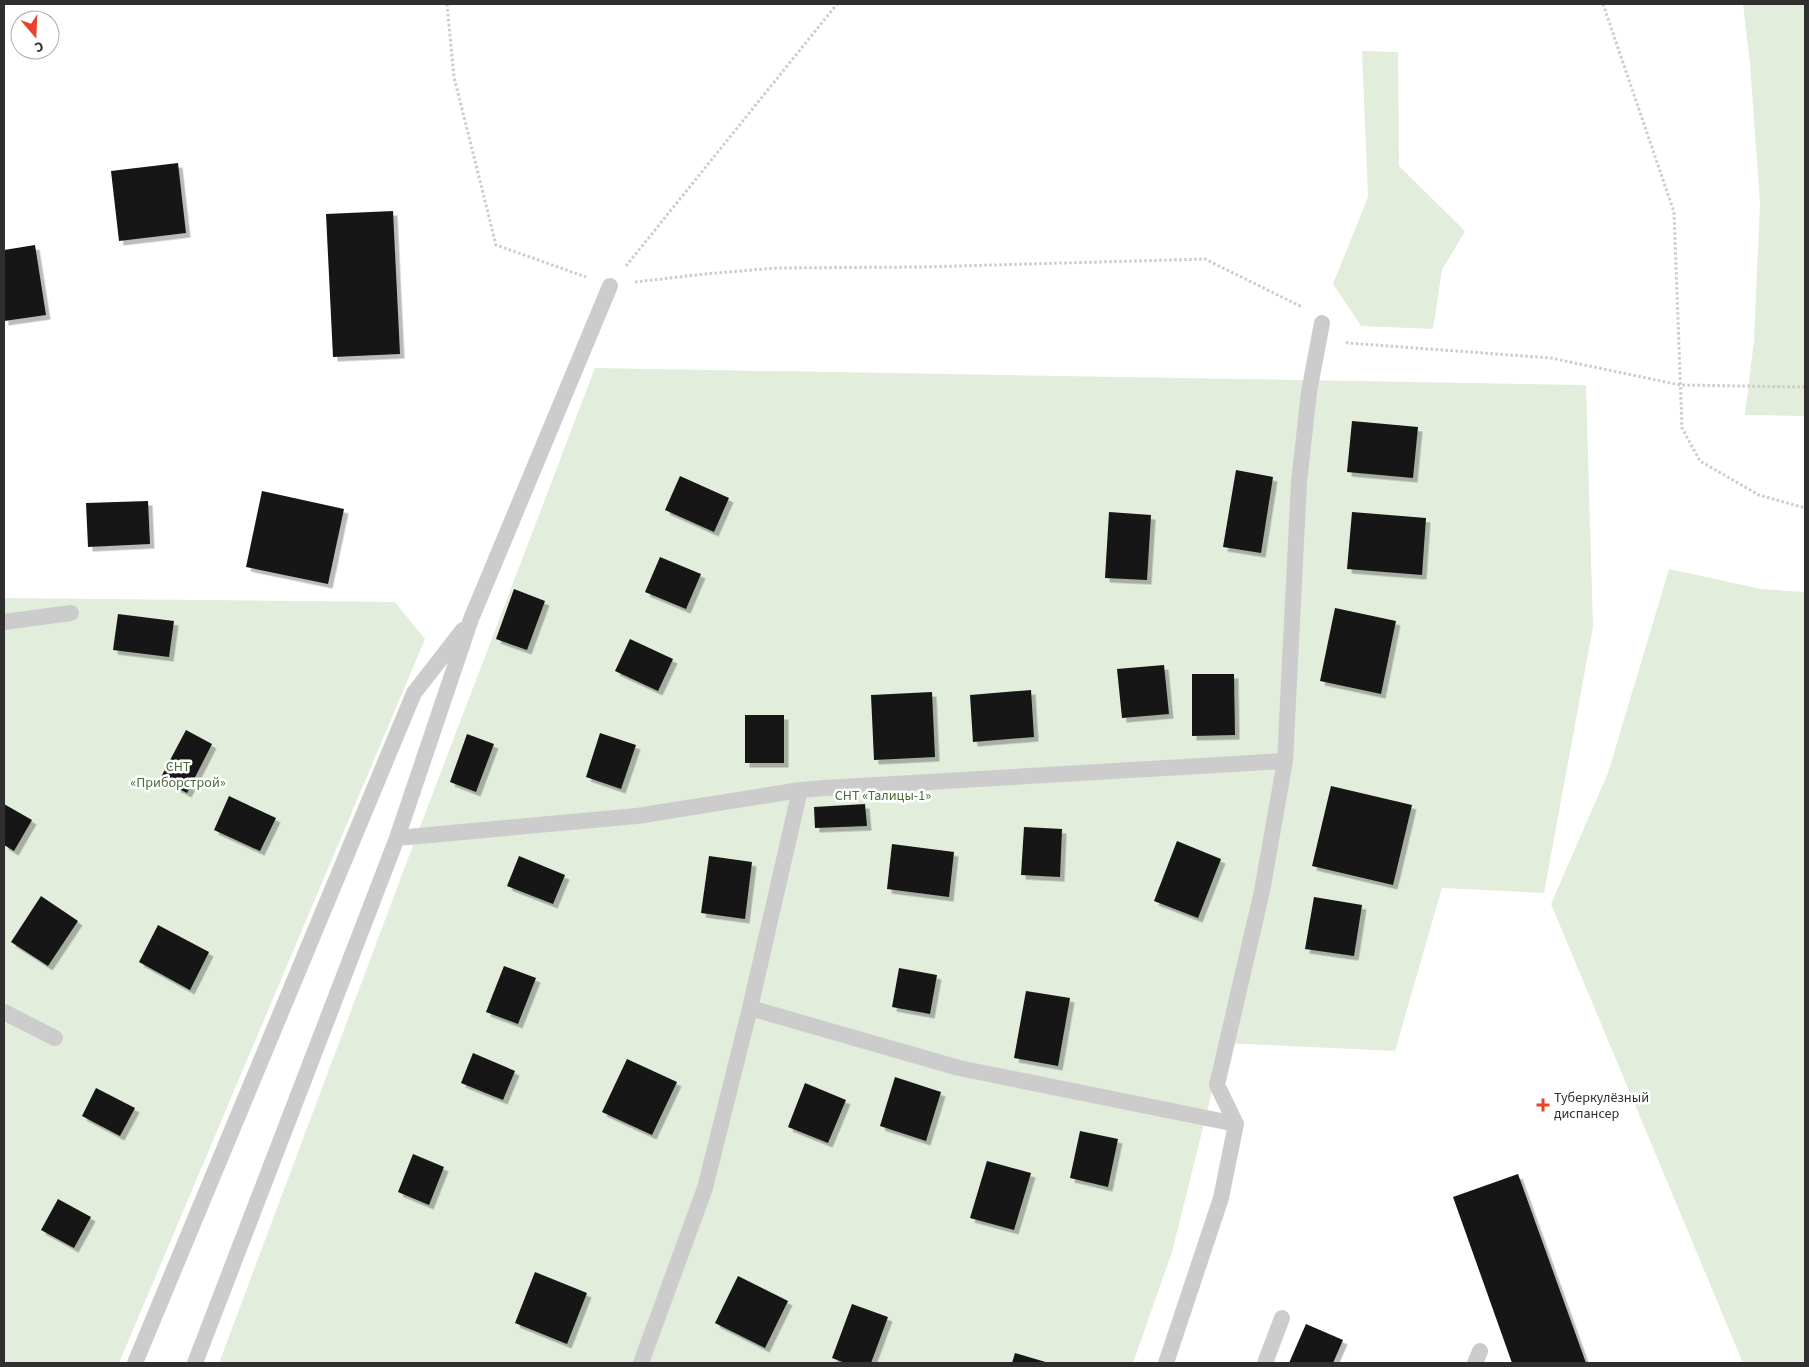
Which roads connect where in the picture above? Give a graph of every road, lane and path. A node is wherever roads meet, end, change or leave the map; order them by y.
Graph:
1 (447, 4) edge
2 (837, 4) edge
3 (1603, 4) edge
4 (610, 286) junction
5 (1322, 323) junction
6 (1680, 385) junction
7 (1805, 387) edge
8 (1805, 508) edge
9 (71, 613) dead end
10 (471, 619) junction
11 (4, 622) edge
12 (1285, 761) junction
13 (800, 790) junction
14 (397, 838) junction
15 (750, 1008) junction
16 (4, 1012) edge
17 (55, 1038) dead end
18 (1236, 1124) junction
19 (1282, 1318) dead end
20 (135, 1363) edge
21 (195, 1363) edge
22 (640, 1363) edge
23 (1166, 1363) edge
24 (1265, 1363) edge

1 - 4 path
2 - 4 path
3 - 6 path
4 - 5 path
4 - 10 lane
5 - 6 path
5 - 12 lane
6 - 7 path
6 - 8 path
9 - 11 lane
10 - 14 lane
10 - 20 lane
12 - 13 lane
12 - 18 lane
13 - 14 lane
13 - 15 lane
14 - 21 lane
15 - 18 lane
15 - 22 lane
16 - 17 lane
18 - 23 lane
19 - 24 lane

